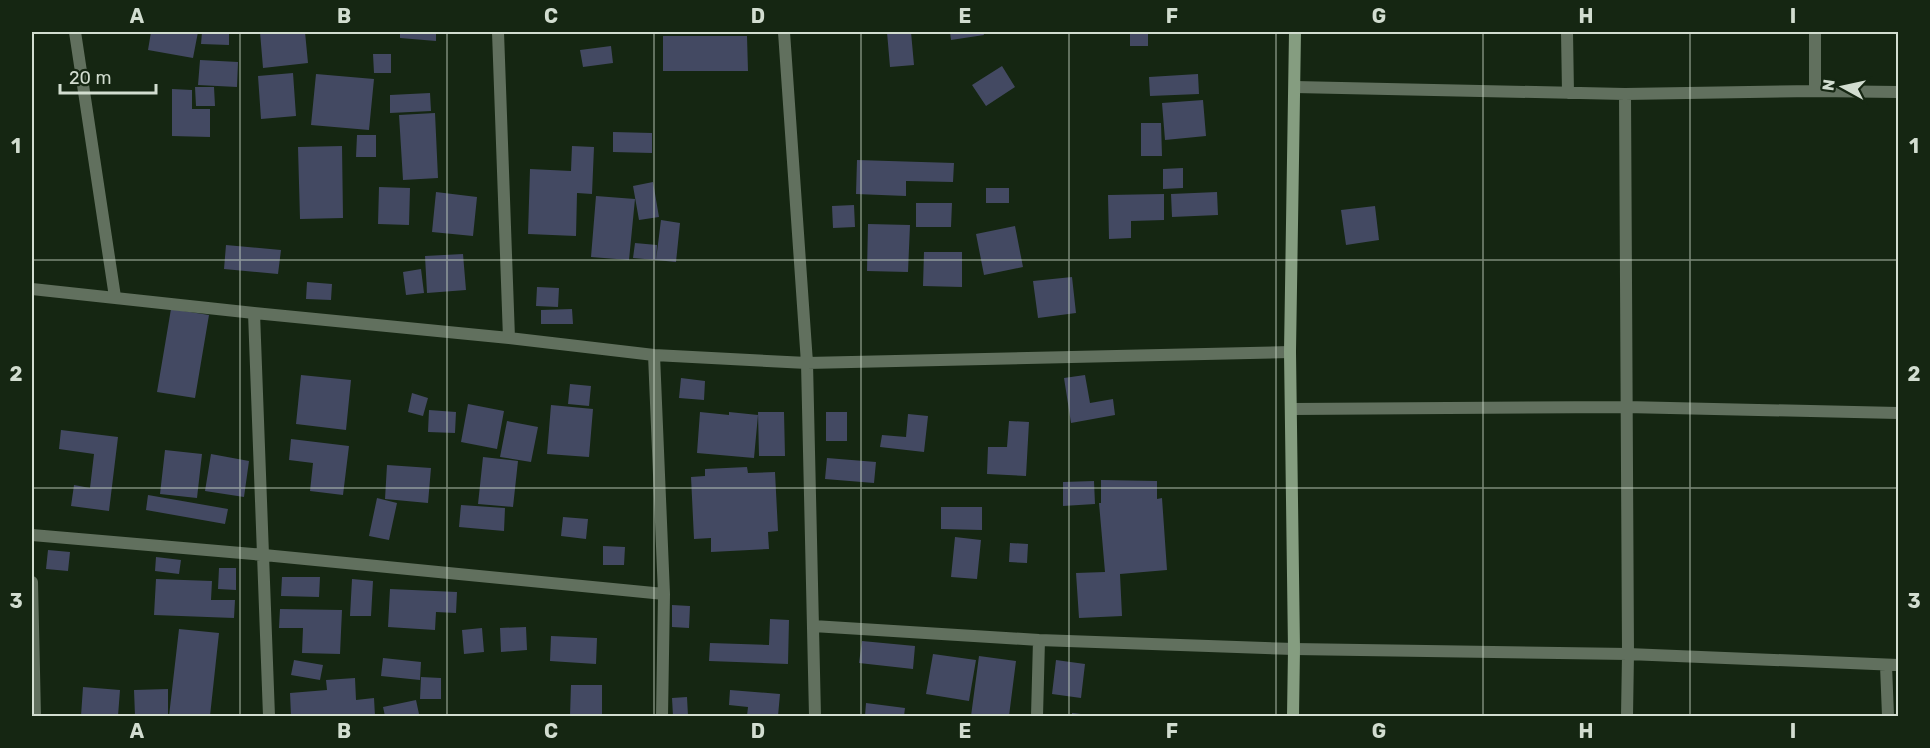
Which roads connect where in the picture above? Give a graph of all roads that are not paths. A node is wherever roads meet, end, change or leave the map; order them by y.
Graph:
1 (75, 32) edge
2 (498, 32) edge
3 (784, 32) edge
4 (1295, 32) edge
5 (1567, 32) edge
6 (1815, 32) edge
7 (1295, 87) junction
8 (1815, 91) junction
9 (1899, 92) edge
10 (1568, 93) junction
11 (1625, 94) junction
12 (32, 289) edge
13 (115, 297) junction
14 (254, 313) junction
15 (509, 338) junction
16 (1290, 352) junction
17 (654, 355) junction
18 (807, 363) junction
19 (1626, 407) junction
20 (1292, 409) junction
21 (1899, 413) edge
22 (32, 535) edge
23 (264, 555) junction
24 (32, 582) edge
25 (664, 594) junction
26 (813, 626) junction
27 (1040, 640) junction
28 (1294, 649) junction
29 (1628, 654) junction
30 (1892, 665) edge
31 (34, 717) edge
32 (269, 717) edge
33 (662, 717) edge
34 (815, 717) edge
35 (1037, 717) edge
36 (1293, 717) edge
37 (1627, 717) edge
38 (1888, 717) edge

1 - 13 street
2 - 15 street
3 - 18 street
4 - 7 street
5 - 10 street
6 - 8 street
7 - 10 street
7 - 16 street
8 - 9 street
8 - 11 street
10 - 11 street
11 - 19 street
12 - 13 street
13 - 14 street
14 - 15 street
14 - 23 street
15 - 17 street
16 - 18 street
16 - 20 street
17 - 18 street
17 - 25 street
18 - 26 street
19 - 20 street
19 - 21 street
19 - 29 street
20 - 28 street
22 - 23 street
23 - 25 street
23 - 32 street
24 - 31 street
25 - 33 street
26 - 27 street
26 - 34 street
27 - 28 street
27 - 35 street
28 - 29 street
28 - 36 street
29 - 30 street
29 - 37 street
30 - 38 street

